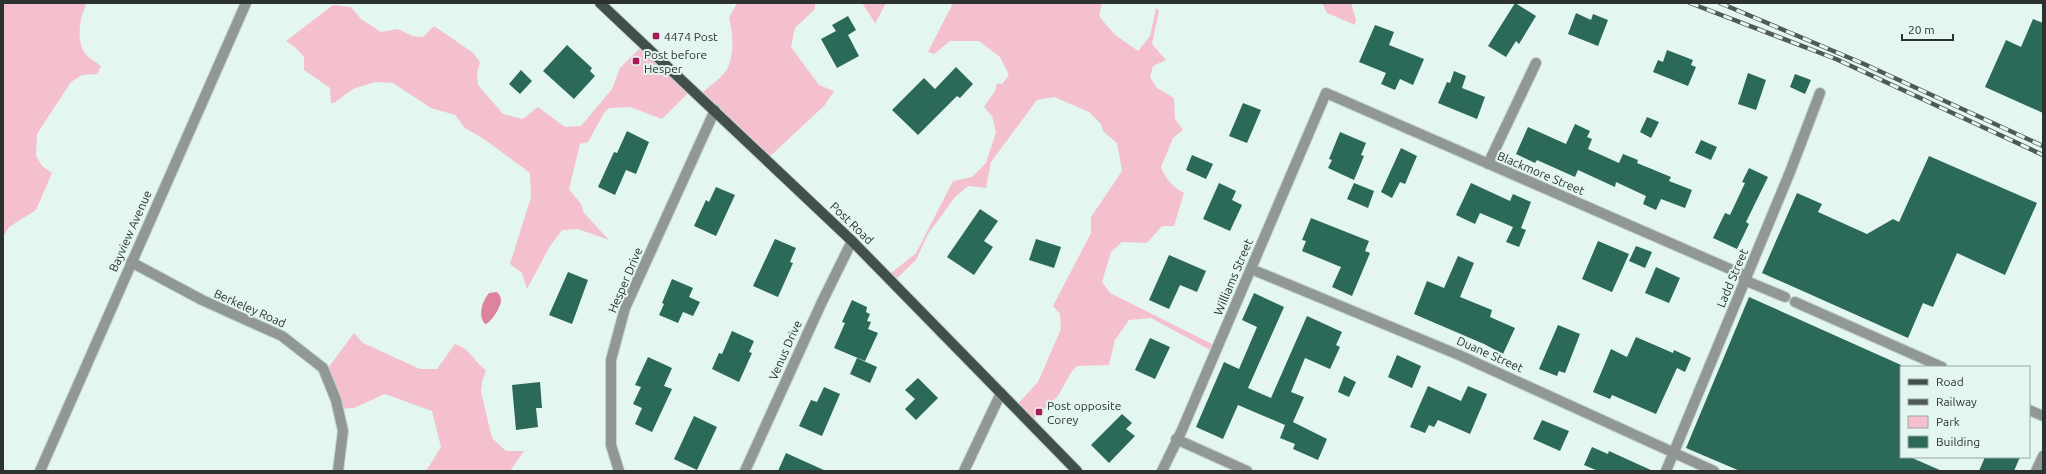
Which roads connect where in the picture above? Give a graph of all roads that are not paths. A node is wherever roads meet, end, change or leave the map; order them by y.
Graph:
1 (246, 3) edge
2 (600, 3) edge
3 (1536, 63) dead end
4 (1326, 93) joint
5 (1820, 93) dead end
6 (715, 110) junction
7 (1488, 164) junction
8 (852, 241) junction
9 (131, 262) junction
10 (1251, 269) junction
11 (1745, 278) junction
12 (1785, 297) dead end
13 (1795, 302) dead end
14 (1940, 366) edge
15 (1001, 393) junction
16 (2030, 410) edge
17 (2043, 416) edge
18 (1176, 439) junction
19 (1675, 452) junction
20 (2043, 456) edge
21 (40, 471) edge
22 (338, 471) edge
23 (619, 471) edge
24 (745, 471) edge
25 (964, 471) edge
26 (1077, 471) edge
27 (1162, 471) edge
28 (1247, 471) edge
29 (1666, 471) edge
30 (1714, 471) edge
31 (2036, 471) edge

1 - 9 street, Bayview Avenue
2 - 6 main road, Post Road
3 - 7 street
4 - 7 street, Blackmore Street
4 - 10 street, Williams Street
5 - 11 street, Ladd Street
6 - 8 main road, Post Road
6 - 23 street, Hesper Drive
7 - 11 street, Blackmore Street
8 - 15 main road, Post Road
8 - 24 street, Venus Drive
9 - 21 street, Bayview Avenue
9 - 22 street, Berkeley Road
10 - 18 street, Williams Street
10 - 19 street, Duane Street
11 - 12 street, Blackmore Street
11 - 19 street, Ladd Street
13 - 14 street
15 - 25 street
15 - 26 main road, Post Road
16 - 17 street
18 - 27 street, Williams Street
18 - 28 street
19 - 29 street, Ladd Street
19 - 30 street, Duane Street
20 - 31 street

